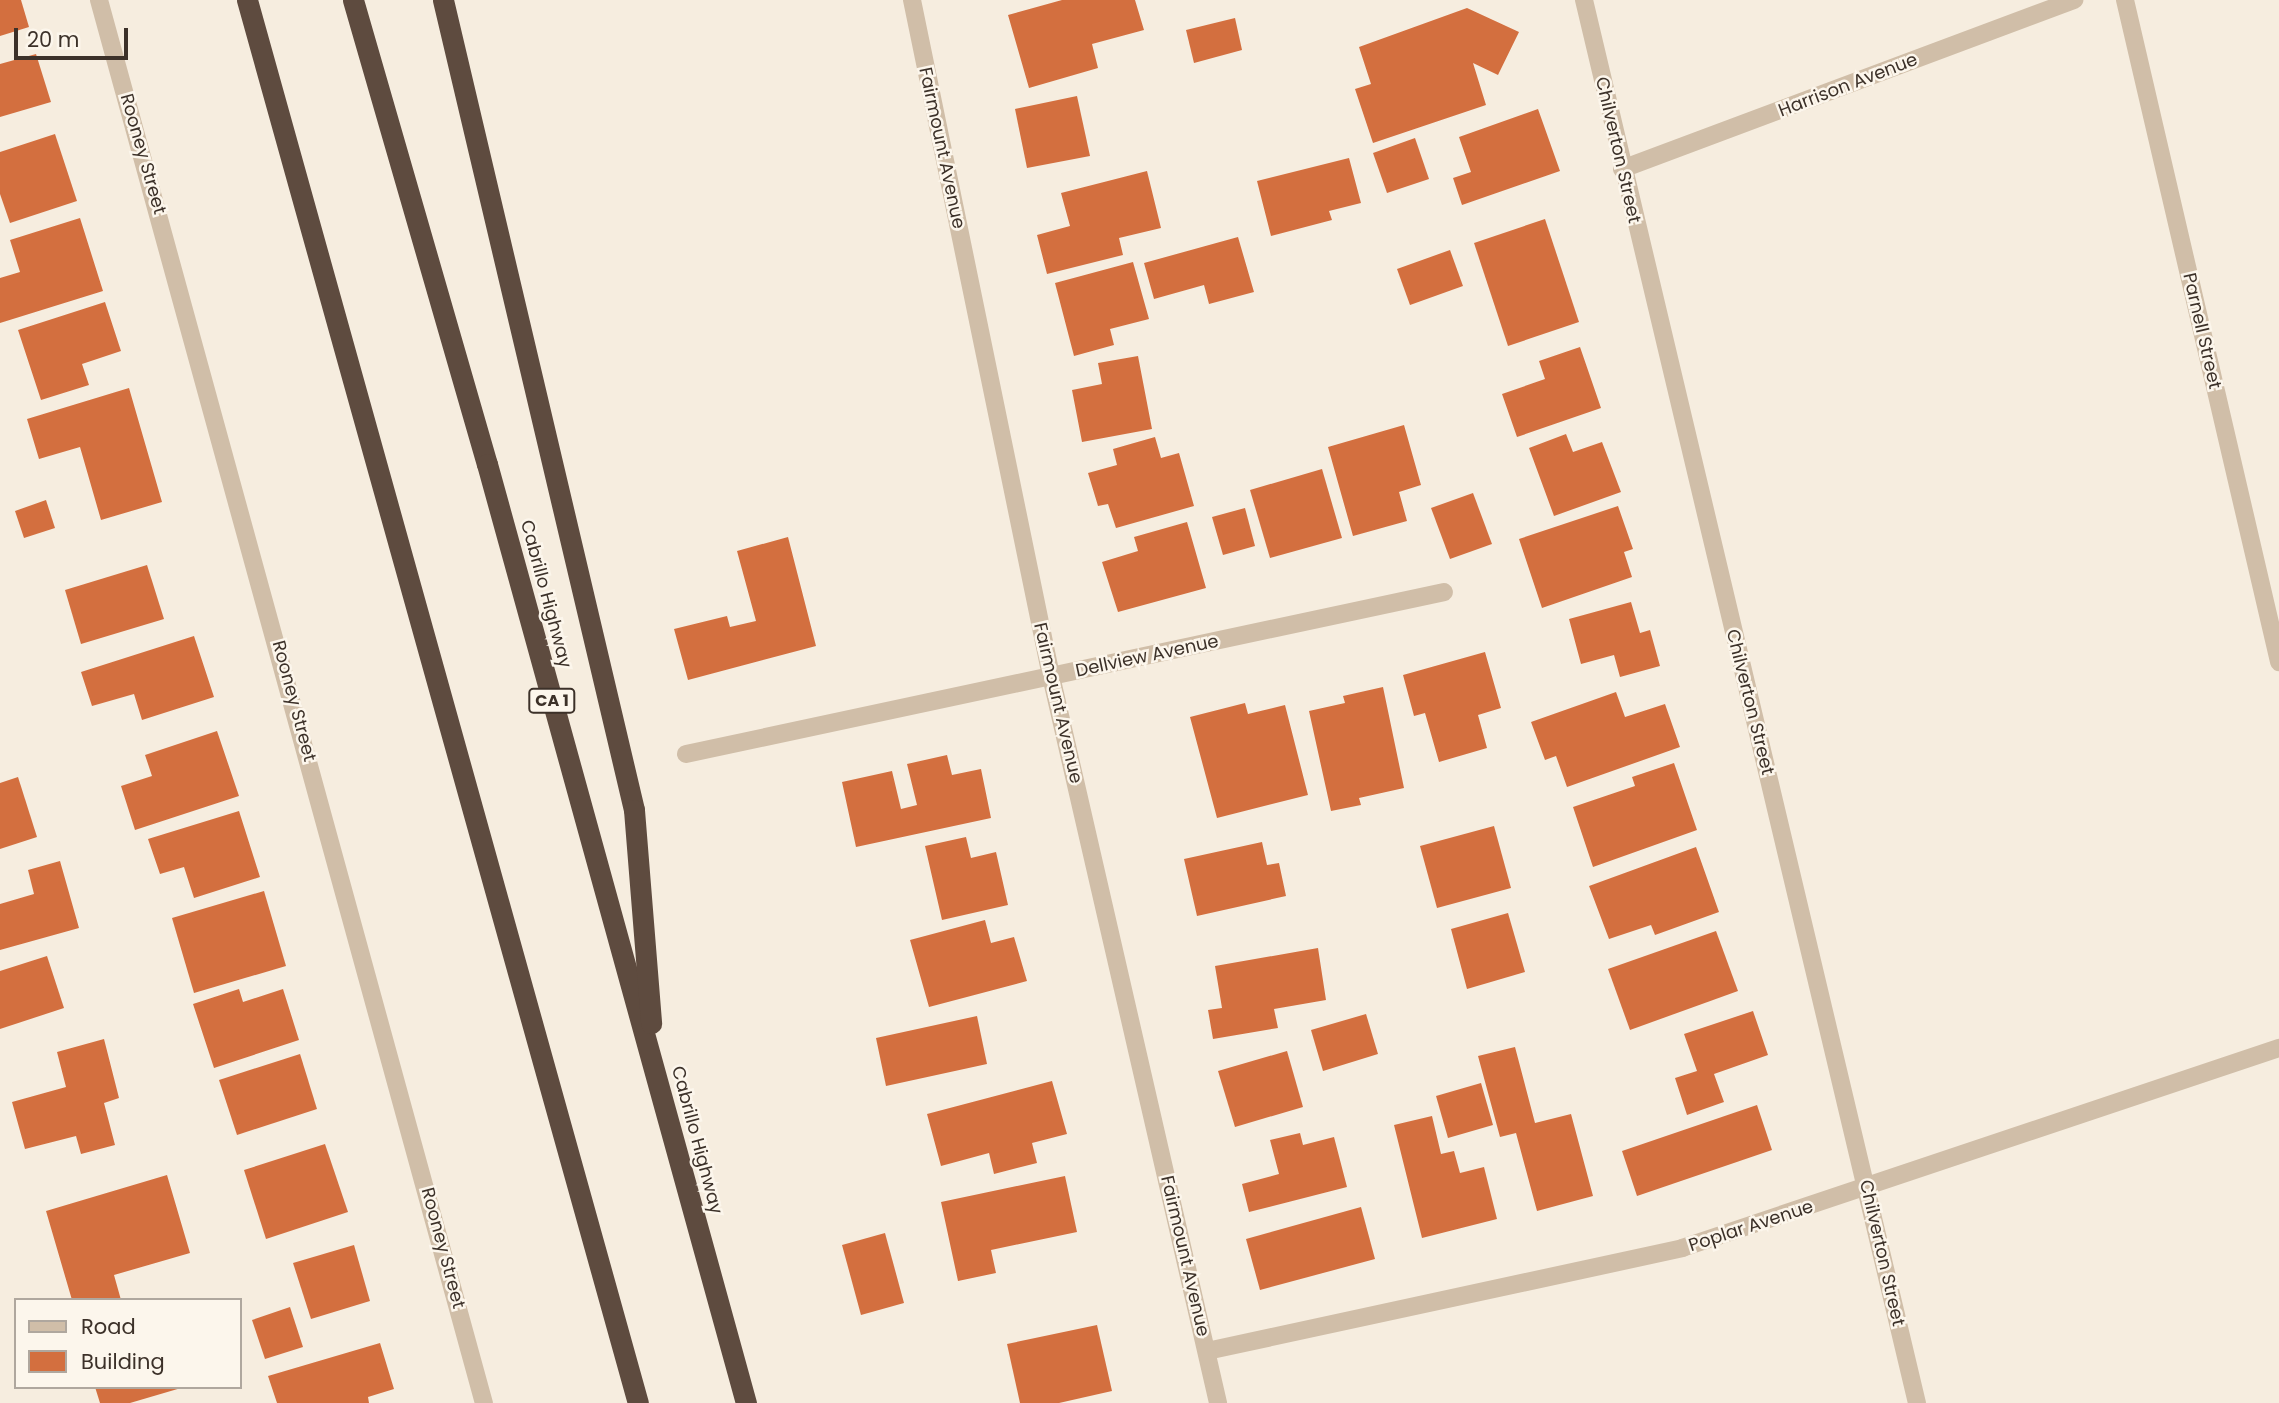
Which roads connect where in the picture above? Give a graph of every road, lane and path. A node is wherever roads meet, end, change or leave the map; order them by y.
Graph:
1 (99, 0) edge
2 (247, 0) edge
3 (354, 0) edge
4 (443, 0) edge
5 (912, 0) edge
6 (1584, 0) edge
7 (2074, 0) edge
8 (2125, 0) edge
9 (1622, 169) junction
10 (1444, 592) dead end
11 (2279, 662) edge
12 (1051, 676) junction
13 (685, 754) dead end
14 (2279, 1048) edge
15 (655, 1073) junction
16 (1867, 1189) junction
17 (1207, 1352) junction
18 (484, 1403) edge
19 (638, 1403) edge
20 (746, 1403) edge
21 (1218, 1403) edge
22 (1917, 1403) edge

1 - 18 street, Rooney Street
2 - 19 highway
3 - 15 highway, Cabrillo Highway / CA 1
4 - 15 highway
5 - 12 street, Fairmount Avenue
6 - 9 street, Chilverton Street
7 - 9 street, Harrison Avenue
8 - 11 street, Parnell Street
9 - 16 street, Chilverton Street
10 - 12 street, Dellview Avenue
12 - 13 street, Dellview Avenue
12 - 17 street, Fairmount Avenue
14 - 16 street, Poplar Avenue
15 - 20 highway, Cabrillo Highway / CA 1
16 - 17 street, Poplar Avenue
16 - 22 street, Chilverton Street
17 - 21 street, Fairmount Avenue

